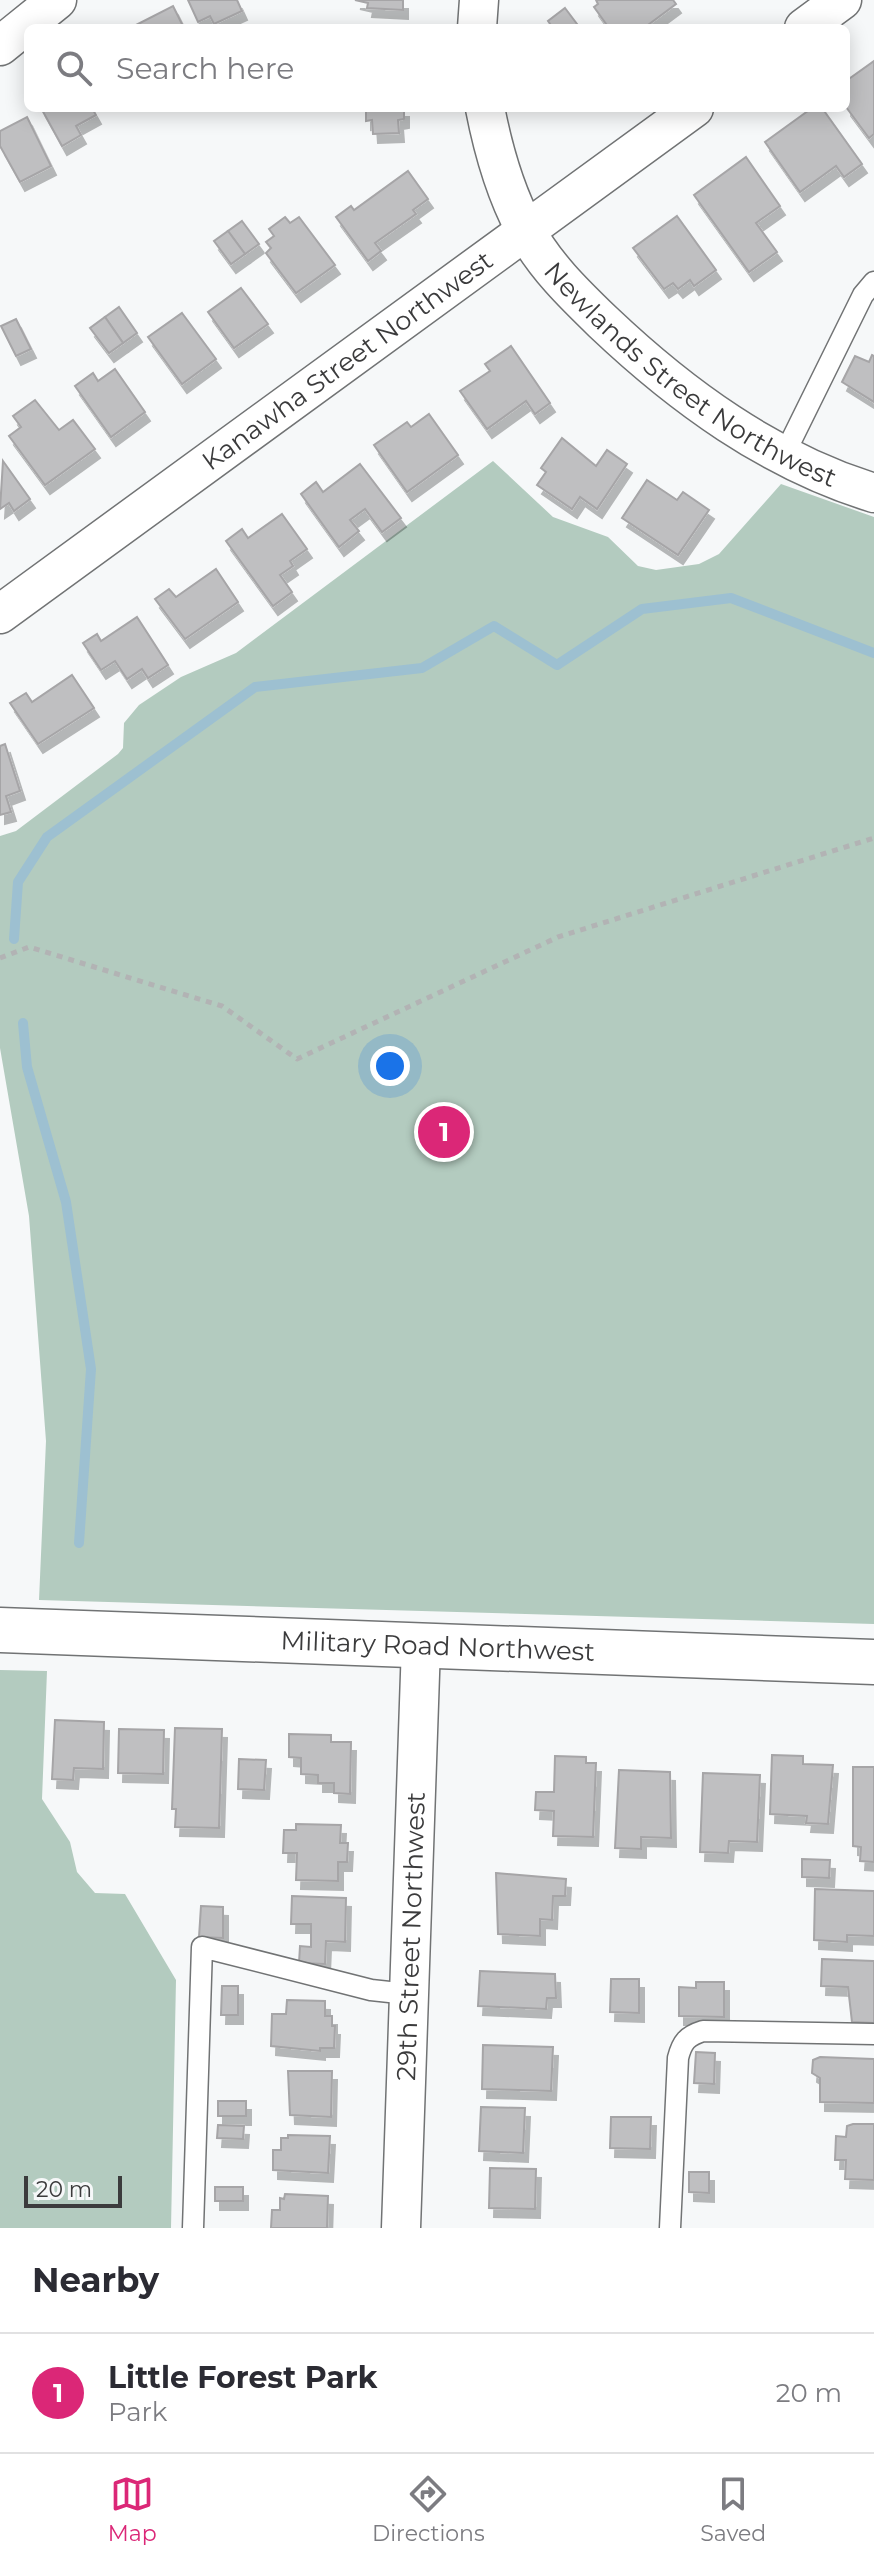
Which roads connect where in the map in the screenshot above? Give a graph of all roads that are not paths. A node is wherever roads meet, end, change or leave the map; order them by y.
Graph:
1 (57, 0) edge
2 (479, 0) edge
3 (842, 0) edge
4 (27, 24) edge
5 (477, 24) edge
6 (809, 24) edge
7 (24, 27) edge
8 (0, 46) edge
9 (486, 112) edge
10 (689, 112) edge
11 (526, 231) junction
12 (874, 282) edge
13 (784, 455) junction
14 (874, 493) edge
15 (0, 614) edge
16 (0, 1630) edge
17 (421, 1645) junction
18 (874, 1662) edge
19 (408, 1994) junction
20 (874, 2034) edge
21 (193, 2228) edge
22 (401, 2228) edge
23 (670, 2228) edge

1 - 4 street
2 - 5 street
3 - 6 street
7 - 8 street
9 - 11 street
10 - 11 street, Kanawha Street Northwest
11 - 13 street, Newlands Street Northwest
11 - 15 street, Kanawha Street Northwest
12 - 13 lane
13 - 14 street, Newlands Street Northwest
16 - 17 main road, Military Road Northwest
17 - 18 main road, Military Road Northwest
17 - 19 street, 29th Street Northwest
19 - 21 lane
19 - 22 street, 29th Street Northwest
20 - 23 lane

